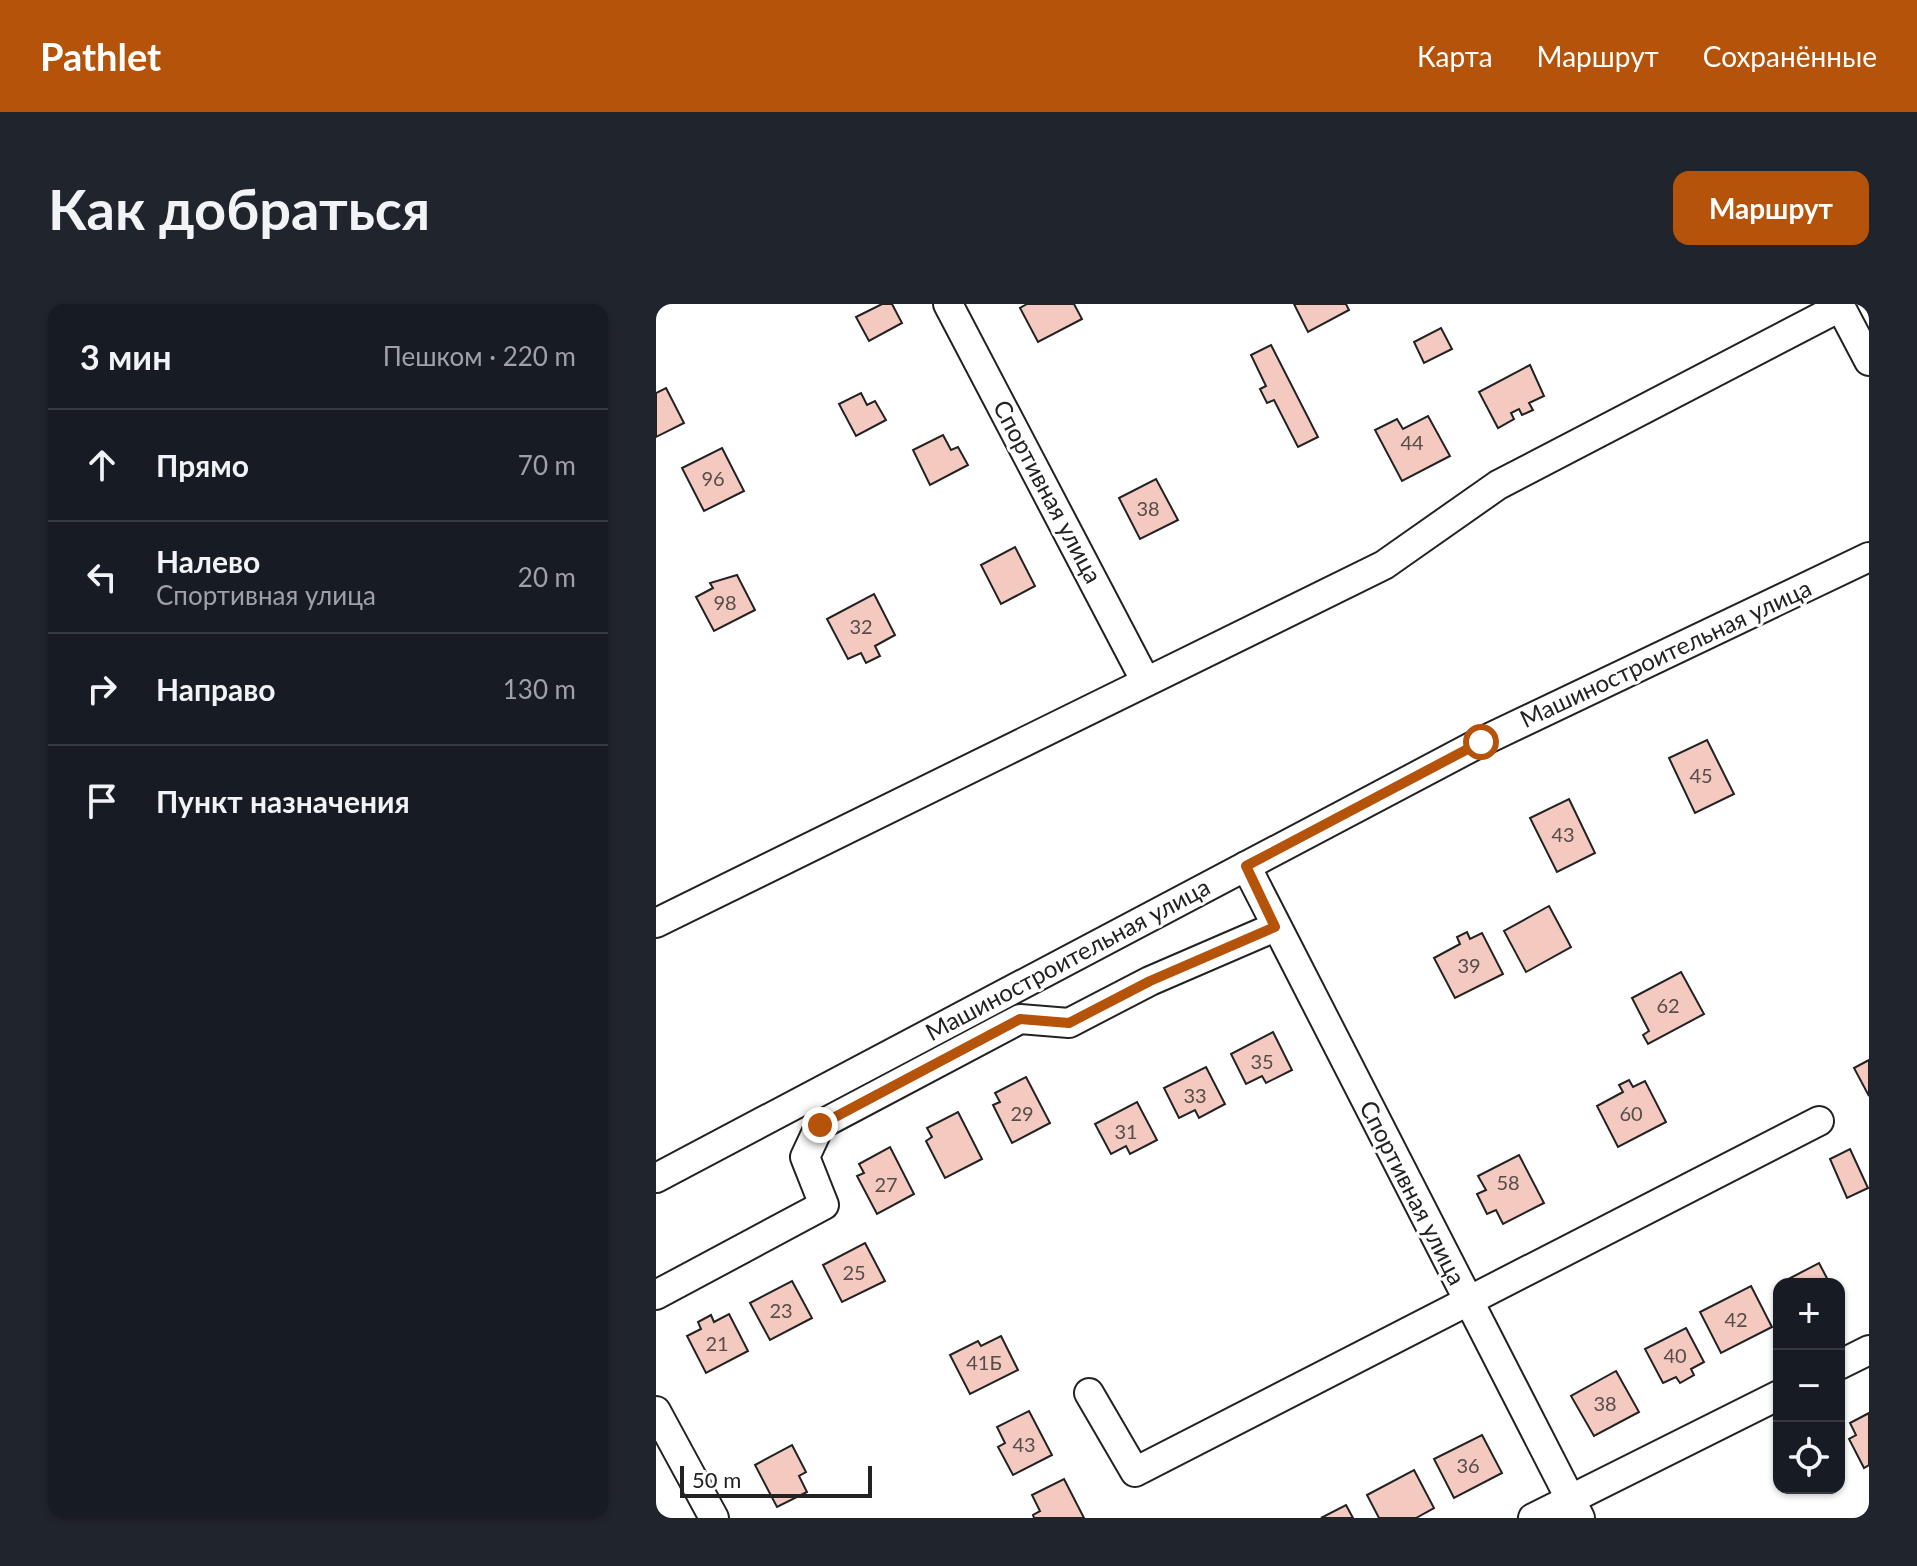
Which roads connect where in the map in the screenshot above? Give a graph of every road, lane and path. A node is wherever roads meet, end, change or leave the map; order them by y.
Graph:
1 (948, 304) edge
2 (1840, 306) edge
3 (1862, 329) edge
4 (1869, 361) edge
5 (1869, 557) edge
6 (1145, 680) junction
7 (1246, 866) junction
8 (656, 923) edge
9 (1275, 927) junction
10 (1819, 1121) dead end
11 (656, 1178) edge
12 (656, 1295) edge
13 (1468, 1301) junction
14 (1869, 1350) edge
15 (1845, 1362) edge
16 (1089, 1393) dead end
17 (1773, 1398) edge
18 (656, 1411) edge
19 (1575, 1509) edge
20 (714, 1518) edge
21 (1533, 1518) edge

1 - 6 street, Спортивная улица
2 - 3 street
2 - 6 street
3 - 4 street
5 - 7 street, Машиностроительная улица
6 - 8 street
7 - 9 street, Спортивная улица
7 - 11 street, Машиностроительная улица
9 - 12 street
9 - 13 street, Спортивная улица
10 - 13 street
13 - 16 street
13 - 19 street, Спортивная улица
14 - 15 street
17 - 19 street
18 - 20 street
19 - 21 street

